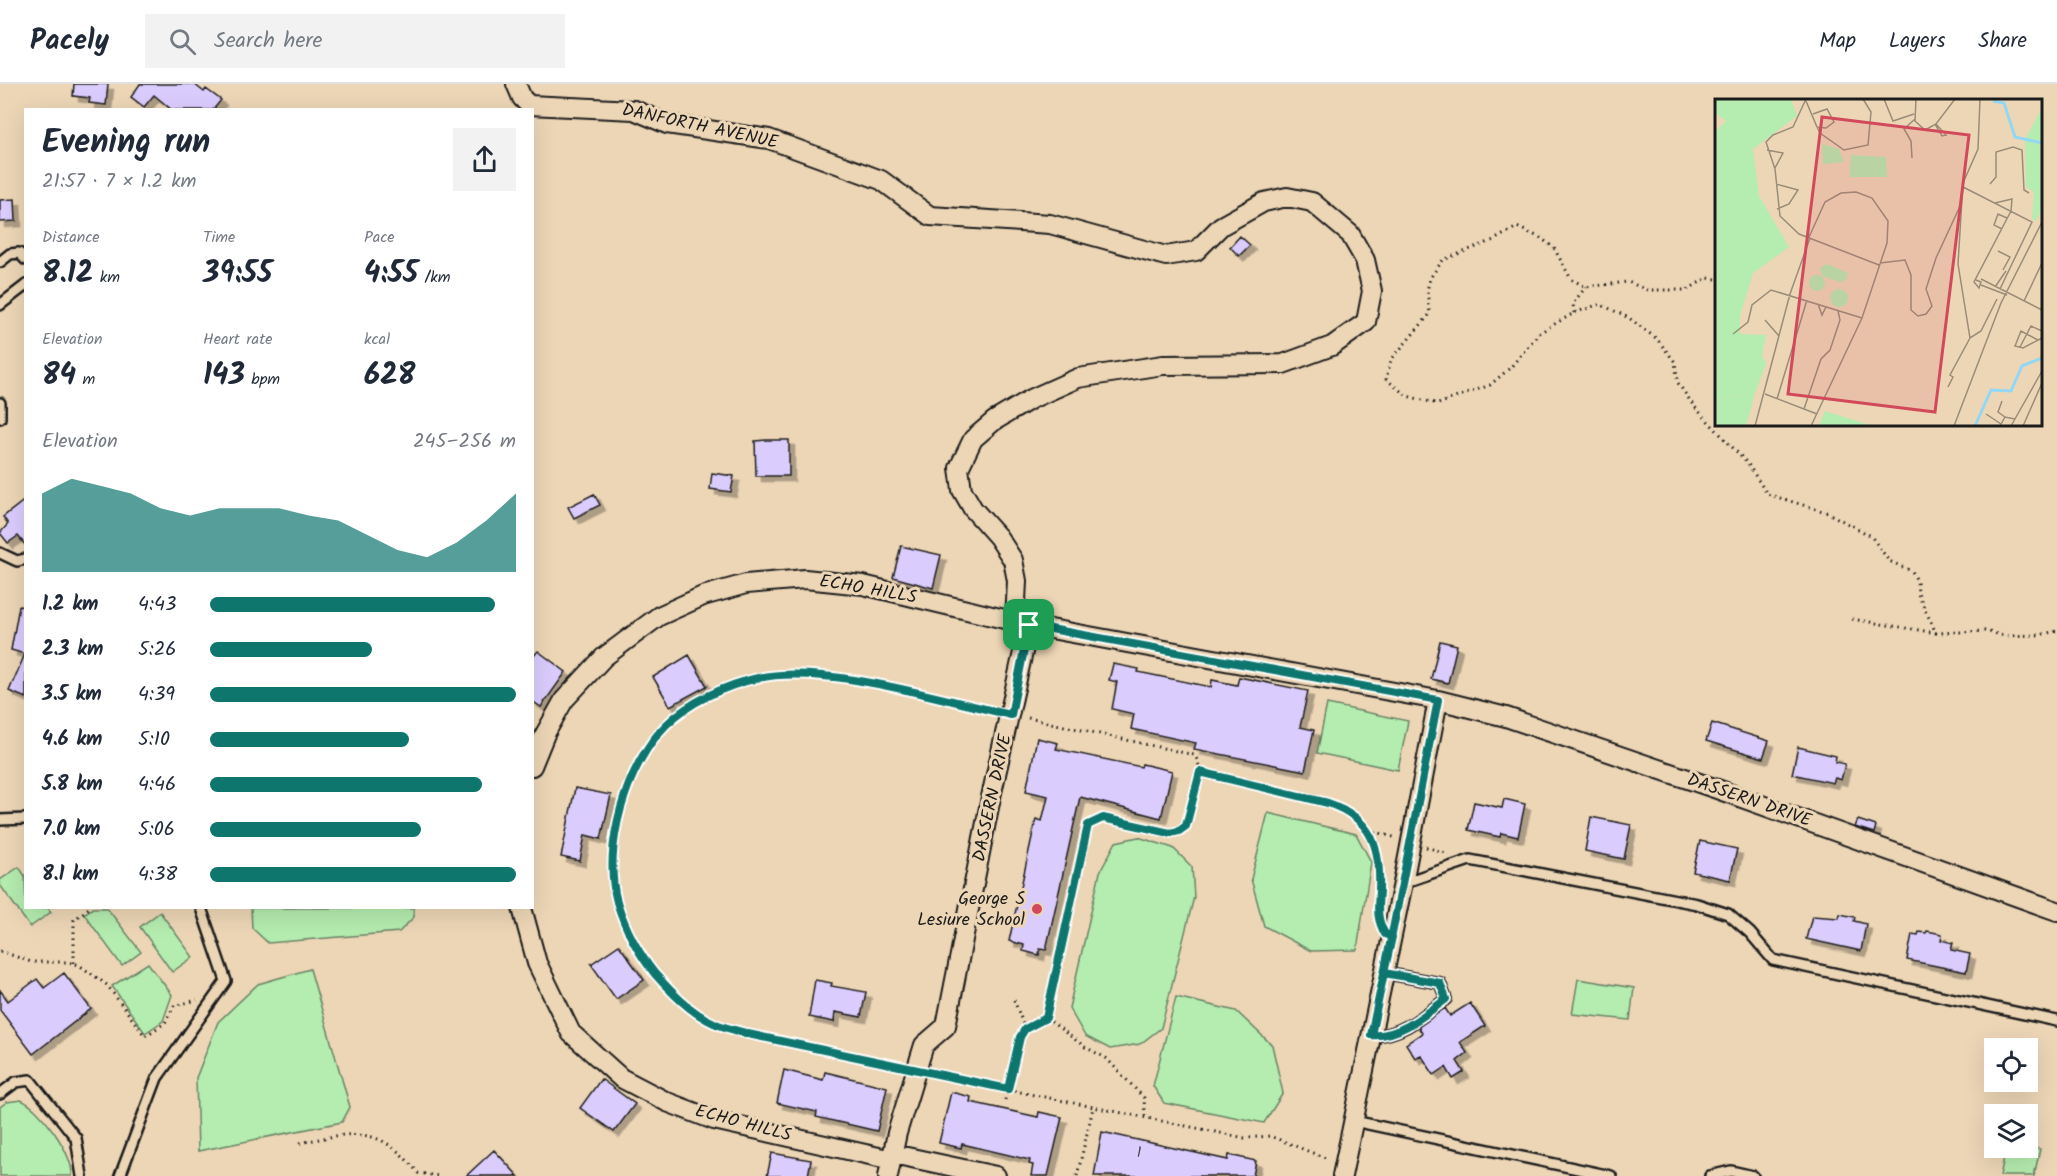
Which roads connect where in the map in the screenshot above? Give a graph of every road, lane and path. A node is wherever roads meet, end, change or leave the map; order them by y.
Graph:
1 (516, 84) edge
2 (24, 258) edge
3 (0, 262) edge
4 (1715, 279) edge
5 (1586, 286) junction
6 (24, 287) edge
7 (0, 305) edge
8 (1574, 314) junction
9 (0, 402) edge
10 (0, 418) edge
11 (0, 553) edge
12 (24, 559) edge
13 (1852, 619) dead end
14 (1022, 623) junction
15 (2057, 631) edge
16 (1936, 633) junction
17 (1438, 700) junction
18 (1011, 715) junction
19 (534, 761) edge
20 (1200, 772) junction
21 (24, 819) edge
22 (0, 820) edge
23 (1403, 883) junction
24 (88, 909) edge
25 (201, 909) edge
26 (522, 909) edge
27 (2057, 911) edge
28 (1392, 937) junction
29 (0, 951) edge
30 (74, 963) junction
31 (1384, 973) junction
32 (216, 996) junction
33 (1014, 1000) dead end
34 (1046, 1018) junction
35 (2057, 1021) edge
36 (1025, 1029) junction
37 (1371, 1035) junction
38 (916, 1071) junction
39 (1008, 1089) junction
40 (0, 1094) edge
41 (1005, 1100) dead end
42 (1093, 1107) junction
43 (1145, 1118) junction
44 (1354, 1120) junction
45 (300, 1143) dead end
46 (891, 1163) edge
47 (1344, 1169) edge
48 (82, 1176) edge
49 (120, 1176) edge
50 (439, 1176) edge
51 (996, 1176) edge
52 (1077, 1176) edge
53 (1611, 1176) edge
54 (1710, 1176) edge
55 (1753, 1176) edge

1 - 14 street, DANFORTH AVENUE
2 - 3 lane
4 - 5 path
5 - 8 path
5 - 8 path
6 - 7 lane
8 - 16 path
9 - 10 lane
11 - 12 lane
13 - 16 path
14 - 17 street, DASSERN DRIVE
14 - 18 street, DASSERN DRIVE
14 - 19 street, ECHO HILLS
15 - 16 path
17 - 23 street
17 - 27 street, DASSERN DRIVE
18 - 20 path
18 - 38 street, DASSERN DRIVE
18 - 38 path
20 - 28 path
20 - 34 path
21 - 22 lane
23 - 28 street
23 - 35 lane
24 - 30 path
25 - 32 lane
26 - 46 street, ECHO HILLS
28 - 31 street
29 - 30 path
30 - 32 path
31 - 37 street
31 - 37 lane
32 - 49 lane
33 - 36 path
34 - 36 path
34 - 43 path
36 - 39 path
37 - 44 street
38 - 39 path
38 - 46 street, DASSERN DRIVE
39 - 41 path
39 - 42 path
40 - 48 lane
42 - 43 path
42 - 52 path
43 - 47 path
44 - 47 street
44 - 53 lane
45 - 50 path
46 - 51 street
54 - 55 lane

